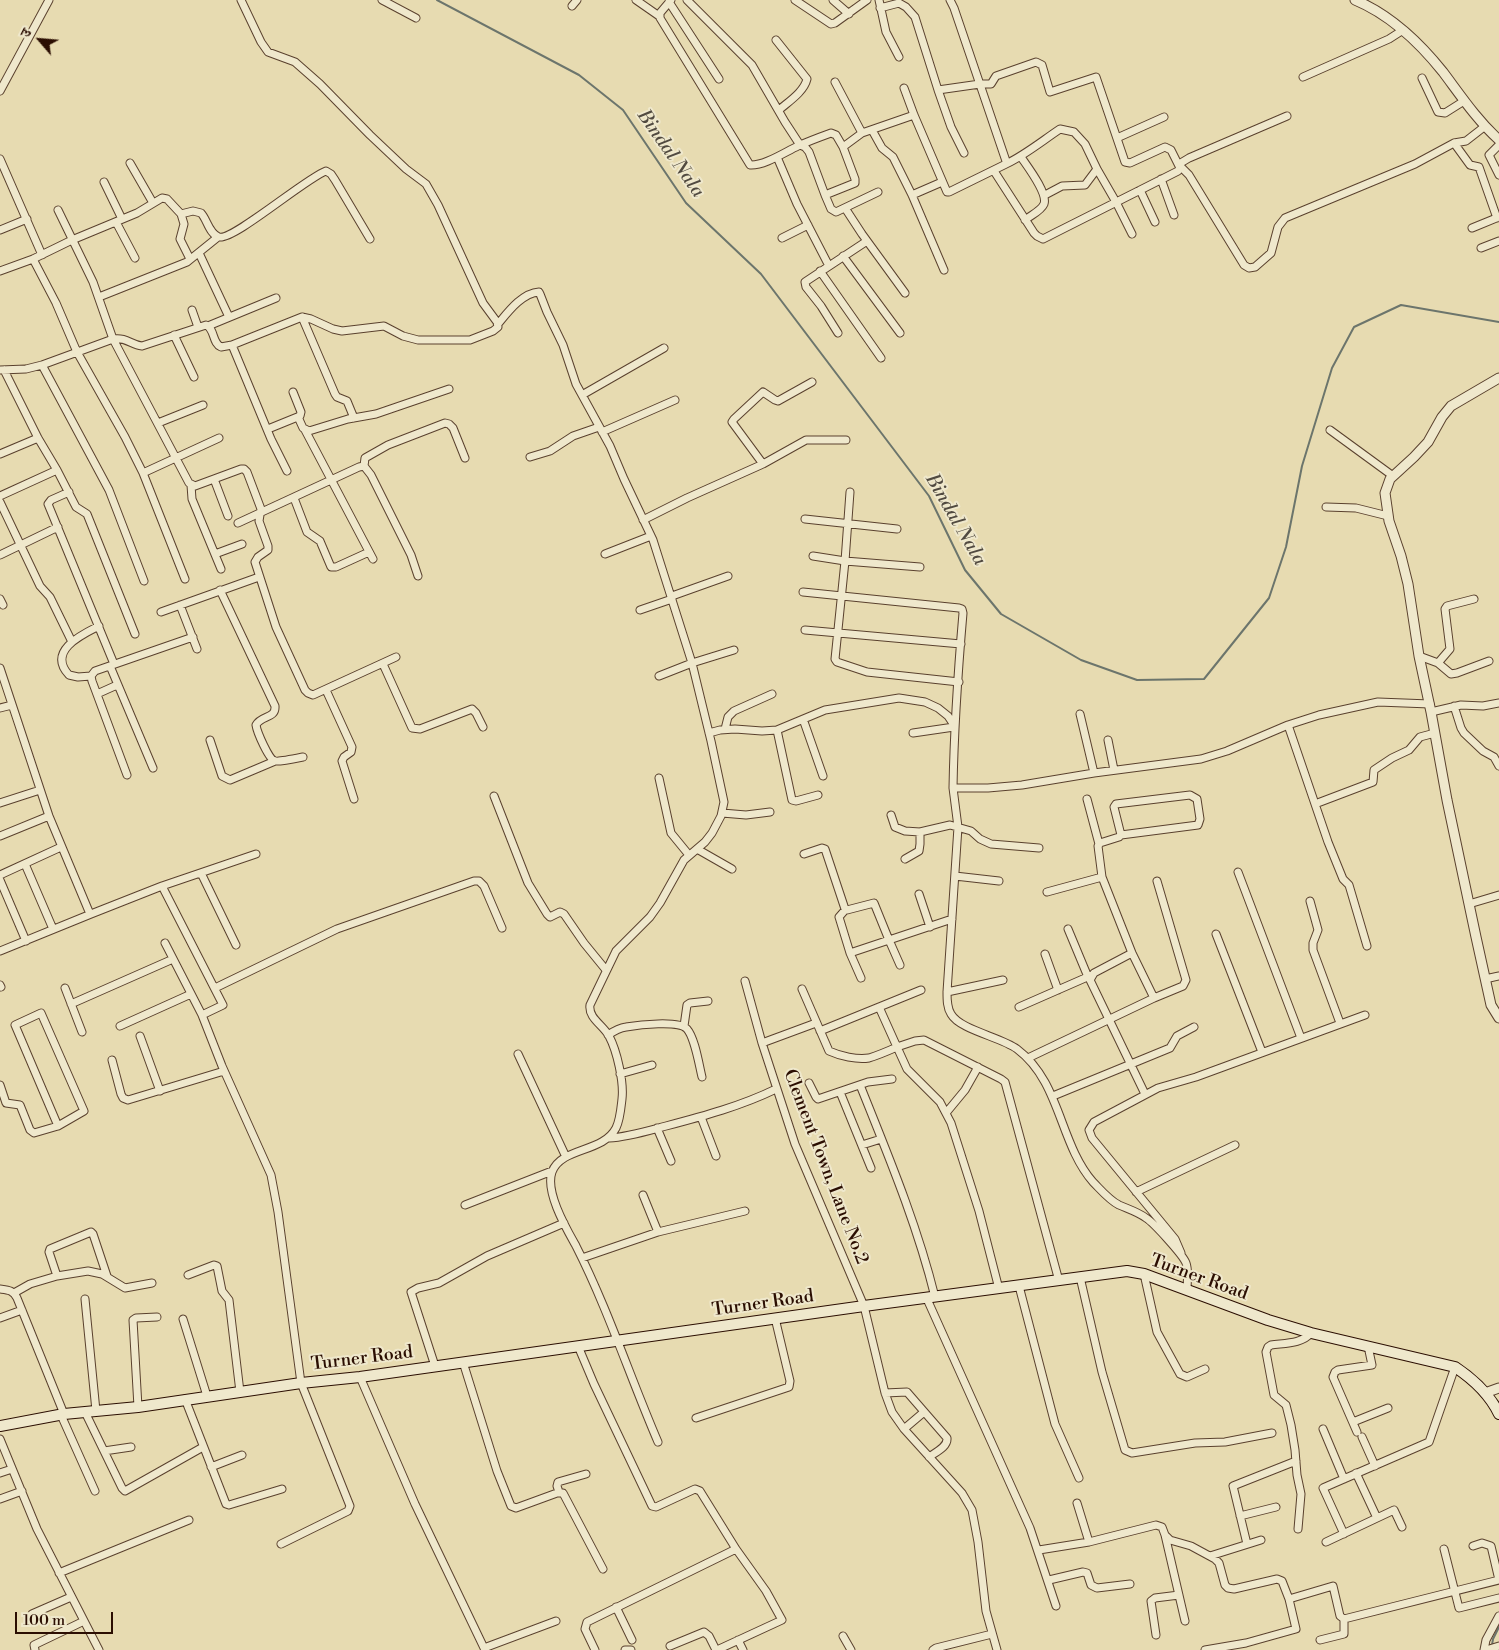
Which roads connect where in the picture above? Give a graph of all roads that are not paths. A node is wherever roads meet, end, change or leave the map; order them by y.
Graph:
1 (50, 0) edge
2 (241, 0) edge
3 (382, 0) edge
4 (636, 0) edge
5 (687, 0) edge
6 (794, 0) edge
7 (833, 0) edge
8 (867, 0) edge
9 (879, 0) edge
10 (950, 0) edge
11 (1356, 0) edge
12 (670, 1) edge
13 (880, 8) junction
14 (849, 14) junction
15 (660, 16) junction
16 (416, 18) dead end
17 (1403, 30) junction
18 (776, 40) dead end
19 (899, 58) dead end
20 (1303, 77) dead end
21 (1422, 78) dead end
22 (719, 79) dead end
23 (2, 82) edge
24 (835, 82) dead end
25 (980, 84) junction
26 (904, 88) dead end
27 (0, 90) edge
28 (938, 90) junction
29 (1464, 102) junction
30 (779, 110) junction
31 (914, 115) junction
32 (1287, 116) dead end
33 (1164, 117) dead end
34 (1484, 127) junction
35 (872, 130) junction
36 (862, 133) junction
37 (1117, 138) junction
38 (1499, 140) edge
39 (1454, 143) junction
40 (800, 145) junction
41 (1499, 145) edge
42 (843, 147) junction
43 (964, 153) dead end
44 (1022, 156) junction
45 (777, 157) junction
46 (0, 159) edge
47 (130, 163) dead end
48 (1006, 164) junction
49 (1180, 165) junction
50 (1096, 169) junction
51 (994, 171) junction
52 (1499, 175) edge
53 (1160, 179) junction
54 (104, 182) dead end
55 (942, 182) junction
56 (1140, 190) junction
57 (878, 192) dead end
58 (825, 195) junction
59 (912, 195) junction
60 (1045, 195) junction
61 (1116, 202) junction
62 (153, 203) junction
63 (845, 208) junction
64 (58, 210) dead end
65 (181, 214) junction
66 (1174, 215) dead end
67 (1498, 218) edge
68 (27, 219) junction
69 (119, 220) junction
70 (1025, 220) junction
71 (1155, 222) dead end
72 (808, 225) junction
73 (1472, 228) dead end
74 (0, 230) edge
75 (1132, 234) dead end
76 (218, 237) junction
77 (782, 238) dead end
78 (370, 239) dead end
79 (72, 240) junction
80 (867, 241) junction
81 (1499, 241) edge
82 (1481, 248) dead end
83 (199, 253) junction
84 (42, 255) junction
85 (843, 256) junction
86 (135, 258) dead end
87 (190, 259) junction
88 (33, 260) junction
89 (829, 266) junction
90 (944, 270) dead end
91 (0, 271) edge
92 (820, 271) junction
93 (905, 293) dead end
94 (99, 298) junction
95 (276, 298) dead end
96 (192, 310) dead end
97 (229, 317) junction
98 (302, 317) junction
99 (498, 324) junction
100 (208, 326) junction
101 (198, 327) junction
102 (838, 333) dead end
103 (900, 333) dead end
104 (174, 335) junction
105 (113, 339) junction
106 (232, 345) junction
107 (664, 348) dead end
108 (77, 352) junction
109 (881, 358) dead end
110 (42, 365) junction
111 (2, 370) edge
112 (194, 377) dead end
113 (1499, 378) edge
114 (812, 382) dead end
115 (449, 388) dead end
116 (293, 392) dead end
117 (582, 395) junction
118 (675, 400) dead end
119 (203, 405) dead end
120 (298, 417) junction
121 (354, 418) junction
122 (158, 423) junction
123 (268, 429) junction
124 (601, 429) junction
125 (305, 430) junction
126 (1330, 430) dead end
127 (38, 438) junction
128 (219, 438) dead end
129 (846, 440) dead end
130 (0, 454) edge
131 (176, 457) junction
132 (530, 457) dead end
133 (465, 458) dead end
134 (763, 464) junction
135 (364, 466) junction
136 (57, 470) junction
137 (287, 472) dead end
138 (143, 473) junction
139 (1393, 476) junction
140 (214, 479) junction
141 (332, 480) junction
142 (191, 485) junction
143 (69, 492) junction
144 (850, 492) dead end
145 (0, 496) edge
146 (294, 498) junction
147 (0, 502) edge
148 (1326, 507) dead end
149 (261, 511) junction
150 (228, 516) dead end
151 (1388, 516) junction
152 (805, 519) dead end
153 (643, 520) junction
154 (238, 522) dead end
155 (847, 523) junction
156 (58, 527) junction
157 (897, 528) dead end
158 (651, 536) junction
159 (21, 544) junction
160 (242, 544) dead end
161 (215, 554) junction
162 (605, 554) dead end
163 (0, 555) edge
164 (813, 556) dead end
165 (845, 561) junction
166 (920, 567) dead end
167 (221, 570) dead end
168 (418, 576) dead end
169 (728, 576) dead end
170 (260, 577) junction
171 (185, 579) dead end
172 (144, 581) dead end
173 (220, 590) junction
174 (803, 592) dead end
175 (840, 597) junction
176 (672, 598) junction
177 (1474, 599) dead end
178 (180, 605) junction
179 (640, 610) dead end
180 (161, 612) dead end
181 (98, 626) junction
182 (805, 630) dead end
183 (836, 633) junction
184 (135, 634) dead end
185 (193, 637) junction
186 (72, 642) junction
187 (960, 644) junction
188 (197, 649) dead end
189 (734, 650) dead end
190 (1419, 656) junction
191 (396, 657) dead end
192 (1489, 661) dead end
193 (692, 663) junction
194 (1438, 663) junction
195 (382, 664) junction
196 (112, 665) junction
197 (0, 668) edge
198 (91, 676) junction
199 (660, 676) dead end
200 (959, 682) junction
201 (117, 685) junction
202 (326, 690) junction
203 (97, 694) junction
204 (772, 694) dead end
205 (1499, 703) edge
206 (12, 705) junction
207 (1454, 706) junction
208 (0, 708) edge
209 (1430, 708) junction
210 (1080, 714) dead end
211 (803, 719) junction
212 (1288, 725) junction
213 (954, 726) junction
214 (483, 727) dead end
215 (725, 729) junction
216 (776, 730) junction
217 (709, 733) junction
218 (913, 733) dead end
219 (1435, 733) junction
220 (210, 740) dead end
221 (1108, 740) dead end
222 (303, 757) dead end
223 (275, 761) junction
224 (1499, 766) edge
225 (153, 768) dead end
226 (1114, 770) junction
227 (1094, 773) junction
228 (127, 775) dead end
229 (823, 776) dead end
230 (659, 778) dead end
231 (953, 788) junction
232 (40, 790) junction
233 (0, 793) edge
234 (818, 795) dead end
235 (494, 796) dead end
236 (354, 799) dead end
237 (1086, 799) dead end
238 (1, 802) edge
239 (1315, 804) junction
240 (770, 812) dead end
241 (722, 813) junction
242 (891, 815) dead end
243 (49, 816) junction
244 (958, 827) junction
245 (920, 832) junction
246 (1121, 835) junction
247 (0, 836) edge
248 (1099, 844) junction
249 (61, 847) junction
250 (1039, 848) dead end
251 (697, 849) junction
252 (256, 854) dead end
253 (804, 854) dead end
254 (689, 855) junction
255 (906, 859) dead end
256 (25, 864) junction
257 (732, 869) dead end
258 (1238, 872) dead end
259 (201, 873) junction
260 (0, 875) edge
261 (955, 876) junction
262 (1102, 877) junction
263 (0, 880) edge
264 (999, 881) dead end
265 (1157, 881) dead end
266 (162, 886) junction
267 (1047, 892) dead end
268 (919, 894) dead end
269 (1499, 895) edge
270 (1310, 902) dead end
271 (1469, 904) junction
272 (846, 910) junction
273 (90, 914) junction
274 (952, 919) junction
275 (930, 926) junction
276 (502, 928) dead end
277 (1068, 928) dead end
278 (53, 929) junction
279 (1216, 934) dead end
280 (889, 940) junction
281 (26, 941) junction
282 (165, 943) dead end
283 (236, 945) dead end
284 (1367, 946) dead end
285 (0, 951) edge
286 (850, 953) junction
287 (1132, 953) junction
288 (1045, 954) dead end
289 (173, 959) junction
290 (900, 965) dead end
291 (606, 970) junction
292 (1090, 976) junction
293 (1499, 976) edge
294 (860, 978) dead end
295 (1485, 979) junction
296 (1003, 980) dead end
297 (745, 981) dead end
298 (65, 988) dead end
299 (215, 988) junction
300 (802, 989) dead end
301 (921, 990) dead end
302 (1058, 990) junction
303 (947, 992) junction
304 (191, 994) junction
305 (1154, 998) junction
306 (708, 1001) dead end
307 (72, 1004) junction
308 (879, 1007) junction
309 (1019, 1007) dead end
310 (202, 1015) junction
311 (1365, 1015) dead end
312 (1499, 1018) edge
313 (1108, 1019) junction
314 (816, 1023) junction
315 (1340, 1023) junction
316 (120, 1026) dead end
317 (684, 1026) junction
318 (1194, 1027) dead end
319 (820, 1031) junction
320 (82, 1032) dead end
321 (608, 1034) junction
322 (140, 1036) dead end
323 (1301, 1038) junction
324 (762, 1042) junction
325 (897, 1047) junction
326 (1262, 1052) junction
327 (518, 1054) dead end
328 (1028, 1058) junction
329 (112, 1060) dead end
330 (1132, 1064) junction
331 (652, 1065) dead end
332 (978, 1067) junction
333 (224, 1071) junction
334 (620, 1074) junction
335 (702, 1077) dead end
336 (892, 1079) dead end
337 (809, 1083) dead end
338 (0, 1085) edge
339 (860, 1085) junction
340 (776, 1089) junction
341 (160, 1091) junction
342 (840, 1092) junction
343 (1145, 1094) junction
344 (1053, 1096) junction
345 (946, 1113) junction
346 (700, 1117) junction
347 (58, 1126) junction
348 (657, 1128) junction
349 (609, 1138) junction
350 (881, 1139) junction
351 (862, 1145) junction
352 (1235, 1145) dead end
353 (716, 1156) dead end
354 (566, 1157) junction
355 (671, 1161) dead end
356 (871, 1168) dead end
357 (552, 1171) junction
358 (1136, 1192) junction
359 (643, 1195) dead end
360 (465, 1205) dead end
361 (745, 1210) dead end
362 (564, 1223) junction
363 (658, 1232) junction
364 (582, 1258) junction
365 (1183, 1258) junction
366 (1144, 1274) junction
367 (188, 1275) dead end
368 (57, 1276) junction
369 (107, 1276) junction
370 (1080, 1277) junction
371 (1060, 1281) junction
372 (152, 1283) dead end
373 (1019, 1286) junction
374 (0, 1289) edge
375 (999, 1289) junction
376 (1187, 1290) junction
377 (14, 1293) junction
378 (931, 1298) junction
379 (85, 1299) dead end
380 (864, 1306) junction
381 (22, 1310) junction
382 (157, 1317) dead end
383 (0, 1318) edge
384 (775, 1318) junction
385 (182, 1319) dead end
386 (1311, 1333) junction
387 (618, 1341) junction
388 (578, 1346) junction
389 (1368, 1346) junction
390 (463, 1362) junction
391 (435, 1366) junction
392 (1455, 1366) junction
393 (1205, 1369) dead end
394 (360, 1377) junction
395 (301, 1383) junction
396 (1499, 1388) edge
397 (240, 1392) junction
398 (1485, 1392) junction
399 (885, 1394) junction
400 (207, 1396) junction
401 (184, 1399) junction
402 (138, 1406) junction
403 (1388, 1408) dead end
404 (96, 1411) junction
405 (85, 1412) junction
406 (924, 1412) junction
407 (63, 1414) junction
408 (1499, 1414) edge
409 (696, 1418) dead end
410 (1353, 1422) junction
411 (0, 1426) edge
412 (904, 1429) junction
413 (1323, 1429) dead end
414 (1272, 1433) dead end
415 (0, 1439) edge
416 (658, 1442) dead end
417 (131, 1447) dead end
418 (203, 1448) junction
419 (104, 1451) junction
420 (242, 1455) dead end
421 (929, 1457) junction
422 (1296, 1461) junction
423 (1375, 1466) junction
424 (211, 1467) junction
425 (12, 1469) junction
426 (0, 1474) edge
427 (586, 1474) dead end
428 (1356, 1474) junction
429 (1079, 1478) dead end
430 (1344, 1479) junction
431 (282, 1489) dead end
432 (22, 1490) junction
433 (94, 1490) dead end
434 (559, 1492) junction
435 (0, 1498) edge
436 (1077, 1503) dead end
437 (1276, 1507) dead end
438 (1240, 1516) junction
439 (1377, 1518) junction
440 (189, 1520) dead end
441 (1402, 1526) dead end
442 (1298, 1529) dead end
443 (1344, 1534) junction
444 (1165, 1535) junction
445 (1262, 1540) dead end
446 (1089, 1542) junction
447 (1326, 1542) dead end
448 (281, 1544) dead end
449 (1247, 1544) junction
450 (1473, 1546) dead end
451 (736, 1549) junction
452 (1444, 1549) dead end
453 (1039, 1550) junction
454 (1210, 1556) junction
455 (603, 1569) dead end
456 (58, 1573) junction
457 (1049, 1580) junction
458 (1499, 1580) edge
459 (1130, 1584) dead end
460 (1455, 1590) junction
461 (1179, 1595) junction
462 (71, 1597) junction
463 (1499, 1598) edge
464 (1289, 1599) junction
465 (1056, 1606) dead end
466 (616, 1607) junction
467 (32, 1614) dead end
468 (1499, 1616) edge
469 (1344, 1619) junction
470 (84, 1621) junction
471 (1185, 1621) dead end
472 (556, 1622) dead end
473 (992, 1634) junction
474 (1156, 1634) dead end
475 (843, 1636) dead end
476 (632, 1640) dead end
477 (738, 1640) junction
478 (1320, 1640) dead end
479 (670, 1646) dead end
480 (1247, 1646) edge
481 (484, 1649) edge
482 (1490, 1649) edge
483 (35, 1650) edge
484 (99, 1650) edge
485 (595, 1650) edge
486 (625, 1650) edge
487 (631, 1650) edge
488 (717, 1650) edge
489 (743, 1650) edge
490 (851, 1650) edge
491 (933, 1650) edge
492 (997, 1650) edge
493 (1205, 1650) edge

1 - 23 street
2 - 99 street
3 - 16 street
4 - 15 street
5 - 30 street
6 - 14 street
7 - 14 street
8 - 14 street
9 - 13 street
10 - 25 street
11 - 17 street
12 - 15 street
12 - 22 street
13 - 19 street
13 - 28 street
15 - 45 street
17 - 20 street
17 - 29 street
18 - 30 street
21 - 29 street
23 - 27 street
24 - 36 street
25 - 28 street
25 - 37 street
25 - 48 street
26 - 31 street
28 - 43 street
29 - 34 street
30 - 40 street
31 - 35 street
31 - 55 street
32 - 49 street
33 - 37 street
34 - 38 street
34 - 39 street
35 - 36 street
35 - 59 street
36 - 42 street
37 - 49 street
39 - 49 street
39 - 67 street
40 - 42 street
40 - 45 street
40 - 58 street
41 - 52 street
42 - 58 street
44 - 48 street
44 - 50 street
44 - 60 street
45 - 72 street
46 - 68 street
47 - 62 street
48 - 51 street
49 - 53 street
50 - 60 street
50 - 61 street
51 - 55 street
51 - 70 street
53 - 56 street
53 - 66 street
54 - 69 street
55 - 59 street
56 - 61 street
56 - 71 street
57 - 63 street
58 - 63 street
59 - 90 street
60 - 70 street
61 - 70 street
61 - 75 street
62 - 65 street
62 - 69 street
63 - 80 street
64 - 79 street
65 - 76 street
65 - 87 street
67 - 73 street
68 - 74 street
68 - 84 street
69 - 79 street
69 - 86 street
72 - 77 street
72 - 89 street
76 - 78 street
76 - 83 street
79 - 84 street
79 - 94 street
80 - 85 street
80 - 93 street
81 - 82 street
83 - 87 street
83 - 97 street
84 - 88 street
85 - 89 street
85 - 103 street
87 - 94 street
88 - 91 street
88 - 108 street
89 - 92 street
92 - 102 street
92 - 109 street
94 - 105 street
95 - 97 street
96 - 101 street
97 - 100 street
98 - 99 street
98 - 106 street
98 - 121 street
99 - 117 street
100 - 101 street
100 - 106 street
101 - 104 street
104 - 105 street
104 - 112 street
105 - 108 street
105 - 122 street
106 - 123 street
107 - 117 street
108 - 110 street
108 - 138 street
110 - 111 street
110 - 172 street
111 - 127 street
113 - 139 street
114 - 134 street
115 - 121 street
116 - 120 street
117 - 124 street
118 - 124 street
119 - 122 street
120 - 123 street
120 - 125 street
121 - 125 street
122 - 131 street
123 - 137 street
124 - 132 street
124 - 153 street
125 - 141 street
126 - 139 street
127 - 130 street
127 - 136 street
128 - 131 street
129 - 134 street
131 - 138 street
131 - 142 street
133 - 135 street
134 - 153 street
135 - 141 street
135 - 168 street
136 - 143 street
136 - 145 street
138 - 171 street
139 - 151 street
140 - 142 street
140 - 149 street
140 - 150 street
141 - 146 street
141 - 146 street
142 - 161 street
143 - 156 street
143 - 184 street
144 - 155 street
146 - 149 street
147 - 159 street
148 - 151 street
149 - 154 street
149 - 170 street
151 - 190 street
152 - 155 street
153 - 158 street
155 - 157 street
155 - 165 street
156 - 159 street
156 - 181 street
158 - 162 street
158 - 176 street
159 - 163 street
159 - 186 street
160 - 161 street
161 - 167 street
164 - 165 street
165 - 166 street
165 - 175 street
169 - 176 street
170 - 173 street
170 - 202 street
173 - 178 street
173 - 223 street
174 - 175 street
175 - 183 street
175 - 187 street
176 - 179 street
176 - 193 street
177 - 194 street
178 - 180 street
178 - 185 street
181 - 186 street
181 - 196 street
182 - 183 street
183 - 187 street
183 - 200 street
185 - 188 street
185 - 196 street
186 - 198 street
187 - 200 street
189 - 193 street
190 - 194 street
190 - 209 street
191 - 195 street
192 - 194 street
193 - 199 street
193 - 217 street
195 - 202 street
195 - 214 street
196 - 198 street
196 - 201 street
197 - 206 street
198 - 203 street
200 - 213 street
201 - 203 street
201 - 225 street
202 - 236 street
203 - 228 street
204 - 215 street
205 - 207 street
206 - 208 street
206 - 232 street
207 - 209 street
207 - 224 street
209 - 212 street
209 - 219 street
210 - 227 street
211 - 213 street
211 - 216 street
211 - 229 street
212 - 226 street
212 - 239 street
213 - 218 street
213 - 231 street
215 - 216 street
215 - 217 street
216 - 234 street
217 - 241 street
219 - 239 street
219 - 271 street
220 - 223 street
221 - 226 street
222 - 223 street
226 - 227 street
227 - 231 street
230 - 254 street
231 - 244 street
232 - 238 street
232 - 243 street
233 - 238 street
235 - 291 street
237 - 248 street
239 - 284 street
240 - 241 street
241 - 251 street
242 - 245 street
243 - 247 street
243 - 249 street
244 - 245 street
244 - 250 street
244 - 261 street
245 - 255 street
246 - 246 street
246 - 248 street
248 - 262 street
249 - 256 street
249 - 273 street
251 - 254 street
251 - 257 street
252 - 259 street
253 - 272 street
254 - 291 street
256 - 260 street
256 - 278 street
258 - 323 street
259 - 266 street
259 - 283 street
261 - 264 street
261 - 274 street
262 - 267 street
262 - 287 street
263 - 281 street
265 - 305 street
266 - 273 street
266 - 299 street
268 - 275 street
269 - 271 street
270 - 315 street
271 - 295 street
272 - 280 street
272 - 286 street
273 - 278 street
274 - 275 street
274 - 303 street
275 - 280 street
276 - 299 street
277 - 292 street
278 - 281 street
279 - 326 street
280 - 286 street
280 - 290 street
281 - 285 street
282 - 289 street
286 - 294 street
287 - 292 street
287 - 305 street
288 - 302 street
289 - 304 street
289 - 307 street
291 - 321 street
292 - 302 street
292 - 313 street
293 - 295 street
295 - 312 street
296 - 303 street
297 - 324 street, Clement Town, Lane No.2
298 - 307 street
299 - 310 street
300 - 314 street
301 - 308 street
302 - 309 street
303 - 328 street
304 - 310 street
304 - 316 street
305 - 313 street
306 - 317 street
307 - 320 street
308 - 319 street
308 - 325 street
310 - 333 street
311 - 315 street
313 - 328 street
313 - 330 street
314 - 319 street
314 - 324 street
315 - 323 street
317 - 321 street
317 - 335 street
318 - 330 street
319 - 325 street
321 - 334 street
322 - 341 street
323 - 326 street
324 - 340 street, Clement Town, Lane No.2
325 - 332 street
325 - 345 street
326 - 343 street
327 - 354 street
328 - 344 street
329 - 341 street
330 - 343 street
330 - 344 street
331 - 334 street
332 - 345 street
332 - 371 street
333 - 341 street
333 - 395 street
334 - 349 street
336 - 339 street
337 - 342 street
338 - 347 street
339 - 342 street
339 - 350 street
340 - 346 street
340 - 380 street, Clement Town, Lane No.2
342 - 351 street
343 - 358 street
344 - 365 street
345 - 375 street
346 - 348 street
346 - 353 street
347 - 347 street
348 - 349 street
348 - 355 street
349 - 354 street
350 - 351 street
350 - 378 street
351 - 356 street
352 - 358 street
354 - 357 street
357 - 360 street
357 - 362 street
358 - 365 street
359 - 363 street
361 - 363 street
362 - 364 street
362 - 391 street
363 - 364 street
364 - 387 street
365 - 376 street
366 - 370 main road, Turner Road
366 - 376 main road, Turner Road
366 - 393 street
367 - 397 street
368 - 369 street
368 - 369 street
368 - 377 street
369 - 372 street
370 - 371 main road, Turner Road
370 - 414 street
371 - 373 main road, Turner Road
373 - 375 main road, Turner Road
373 - 429 street
374 - 377 street
375 - 378 main road, Turner Road
376 - 386 main road, Turner Road
377 - 381 street
378 - 380 main road, Turner Road
378 - 453 street
379 - 404 street
380 - 384 main road, Turner Road
380 - 399 street, Clement Town, Lane No.2
381 - 383 street
381 - 407 street
382 - 402 street
384 - 387 main road, Turner Road
384 - 409 street
385 - 400 street
386 - 389 main road, Turner Road
386 - 422 street
387 - 388 main road, Turner Road
387 - 416 street
388 - 390 main road, Turner Road
388 - 451 street
389 - 392 main road, Turner Road
389 - 410 street
390 - 391 main road, Turner Road
390 - 434 street
391 - 394 main road, Turner Road
392 - 398 main road, Turner Road
392 - 423 street
394 - 395 main road, Turner Road
394 - 481 street
395 - 397 main road, Turner Road
395 - 448 street
396 - 398 street
397 - 400 main road, Turner Road
398 - 408 main road, Turner Road
399 - 406 street
399 - 412 street, Clement Town, Lane No.2
400 - 401 main road, Turner Road
401 - 402 main road, Turner Road
401 - 418 street
402 - 404 main road, Turner Road
403 - 410 street
404 - 405 main road, Turner Road
405 - 407 main road, Turner Road
405 - 419 street
406 - 412 street
406 - 421 street
407 - 411 main road, Turner Road
407 - 433 street
410 - 423 street
412 - 421 street, Clement Town, Lane No.2
413 - 430 street
415 - 425 street
417 - 419 street
418 - 419 street
418 - 424 street
420 - 424 street
421 - 473 street, Clement Town, Lane No.2
422 - 438 street
422 - 442 street
423 - 428 street
424 - 431 street
425 - 426 street
425 - 432 street
427 - 434 street
428 - 430 street
428 - 439 street
430 - 443 street
432 - 435 street
432 - 456 street
434 - 455 street
436 - 446 street
437 - 438 street
438 - 449 street
439 - 441 street
439 - 443 street
440 - 456 street
443 - 447 street
444 - 446 street
444 - 454 street
444 - 461 street
445 - 449 street
446 - 453 street
449 - 454 street
450 - 458 street
451 - 466 street
451 - 477 street
452 - 460 street
453 - 457 street
454 - 464 street
456 - 462 street
457 - 459 street
457 - 465 street
458 - 460 street
460 - 463 street
460 - 469 street
461 - 471 street
461 - 474 street
462 - 467 street
462 - 470 street
464 - 469 street
464 - 480 street
466 - 476 street
466 - 485 street
468 - 482 street
469 - 478 street
470 - 483 street
470 - 484 street
472 - 481 street
473 - 491 street
473 - 492 street, Clement Town, Lane No.2
475 - 490 street
477 - 488 street
477 - 489 street
479 - 488 street
480 - 493 street
486 - 487 street

